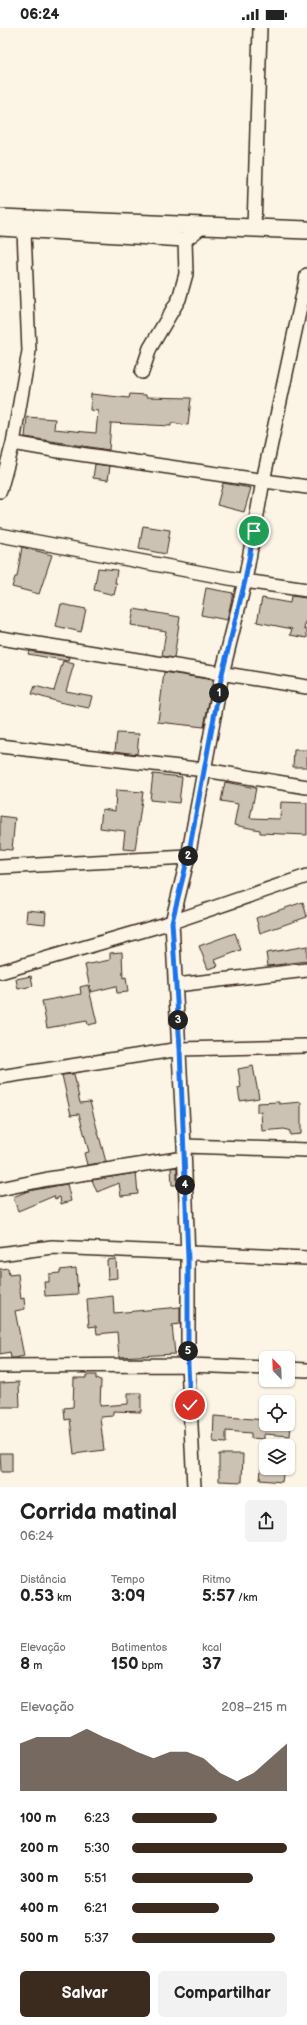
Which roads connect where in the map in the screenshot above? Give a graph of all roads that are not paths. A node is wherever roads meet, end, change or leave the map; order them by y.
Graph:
1 (260, 28) edge
2 (0, 218) edge
3 (202, 227) junction
4 (0, 229) edge
5 (254, 229) junction
6 (307, 230) edge
7 (24, 231) junction
8 (185, 240) junction
9 (307, 275) edge
10 (142, 372) dead end
11 (13, 443) junction
12 (264, 481) junction
13 (307, 487) edge
14 (0, 491) edge
15 (0, 535) edge
16 (245, 581) junction
17 (307, 590) edge
18 (0, 638) edge
19 (222, 674) junction
20 (307, 687) edge
21 (0, 746) edge
22 (205, 770) junction
23 (307, 787) edge
24 (188, 857) junction
25 (0, 867) edge
26 (307, 876) edge
27 (172, 922) junction
28 (307, 970) edge
29 (0, 972) edge
30 (176, 985) junction
31 (307, 1046) edge
32 (180, 1049) junction
33 (0, 1077) edge
34 (307, 1150) edge
35 (184, 1152) junction
36 (0, 1189) edge
37 (188, 1252) junction
38 (0, 1254) edge
39 (307, 1258) edge
40 (188, 1365) junction
41 (0, 1366) edge
42 (259, 1368) edge
43 (295, 1369) edge
44 (307, 1370) edge
45 (194, 1487) edge

1 - 5 street
2 - 3 main road
3 - 5 main road
3 - 8 street
4 - 7 street
5 - 6 main road
7 - 8 street
7 - 11 street
8 - 10 street
9 - 12 street
11 - 12 street
11 - 14 street
12 - 13 street
12 - 16 street
15 - 16 street
16 - 17 street
16 - 19 street
18 - 19 street
19 - 20 street
19 - 22 street
21 - 22 street
22 - 23 street
22 - 24 street
24 - 25 street
24 - 27 street
26 - 27 street
27 - 29 street
27 - 30 street
28 - 30 street
30 - 32 street
31 - 32 street
32 - 33 street
32 - 35 street
34 - 35 street
35 - 36 street
35 - 37 street
37 - 38 street
37 - 39 street
37 - 40 street
40 - 41 street
40 - 42 street
40 - 45 street
43 - 44 street

